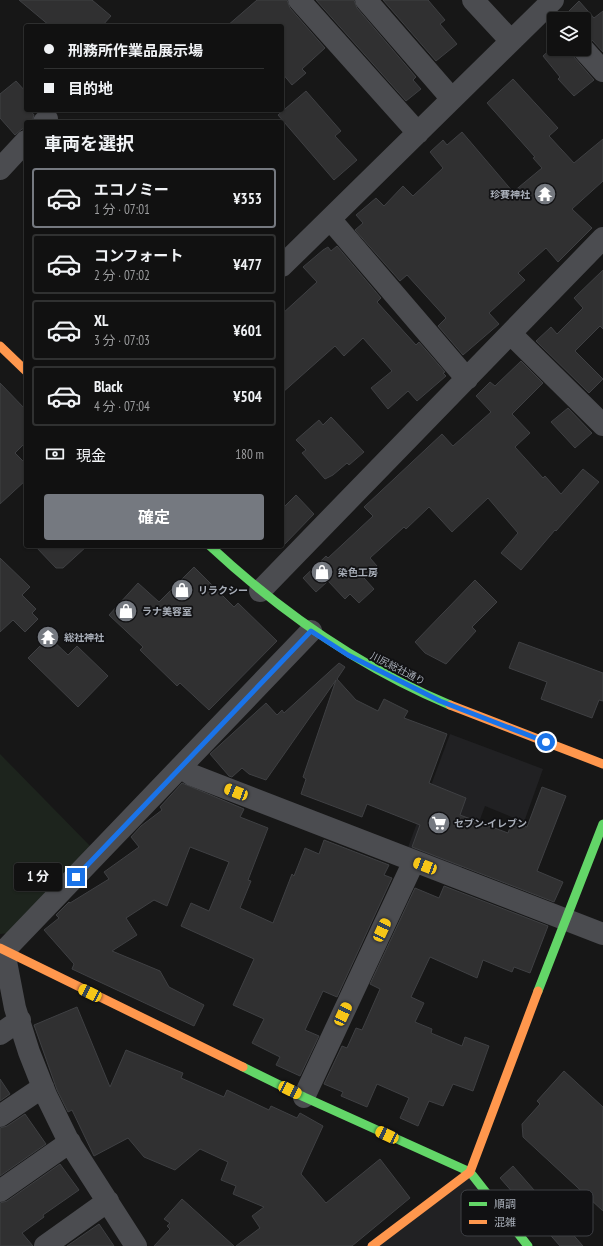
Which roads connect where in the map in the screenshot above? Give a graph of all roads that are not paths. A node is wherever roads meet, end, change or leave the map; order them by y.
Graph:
1 (299, 0) edge
2 (366, 0) edge
3 (473, 0) edge
4 (551, 9) edge
5 (511, 42) junction
6 (590, 56) edge
7 (603, 70) edge
8 (452, 100) junction
9 (418, 133) junction
10 (24, 143) edge
11 (0, 169) edge
12 (330, 219) junction
13 (603, 238) edge
14 (284, 264) edge
15 (511, 334) junction
16 (0, 346) edge
17 (24, 369) edge
18 (467, 379) junction
19 (603, 424) edge
20 (212, 548) edge
21 (260, 591) junction
22 (311, 631) junction
23 (603, 764) edge
24 (182, 768) junction
25 (603, 824) edge
26 (414, 861) junction
27 (565, 920) junction
28 (603, 934) edge
29 (2, 950) edge
30 (20, 1020) junction
31 (0, 1034) edge
32 (43, 1087) junction
33 (304, 1097) junction
34 (0, 1116) edge
35 (70, 1142) junction
36 (470, 1172) junction
37 (484, 1190) edge
38 (0, 1191) edge
39 (108, 1201) junction
40 (520, 1236) edge
41 (45, 1246) edge
42 (136, 1246) edge
43 (372, 1246) edge
44 (528, 1246) edge

1 - 9 street
2 - 8 street
3 - 5 street
4 - 5 street
5 - 8 street
6 - 7 street
8 - 9 street
9 - 12 street
10 - 11 street
12 - 14 street
12 - 18 street
13 - 15 street
15 - 18 street
15 - 19 street
16 - 17 street
18 - 21 street
20 - 21 street, 川尻総社通り
21 - 22 street, 川尻総社通り
22 - 23 street, 川尻総社通り
22 - 24 street
24 - 26 street
24 - 29 street
25 - 27 street
26 - 27 street
26 - 33 street
27 - 28 street
27 - 36 street
29 - 30 street
29 - 33 street
30 - 31 street
30 - 32 street
32 - 34 street
32 - 35 street
33 - 36 street
35 - 38 street
35 - 39 street
36 - 37 street
36 - 43 street
39 - 41 street
39 - 42 street
40 - 44 street

